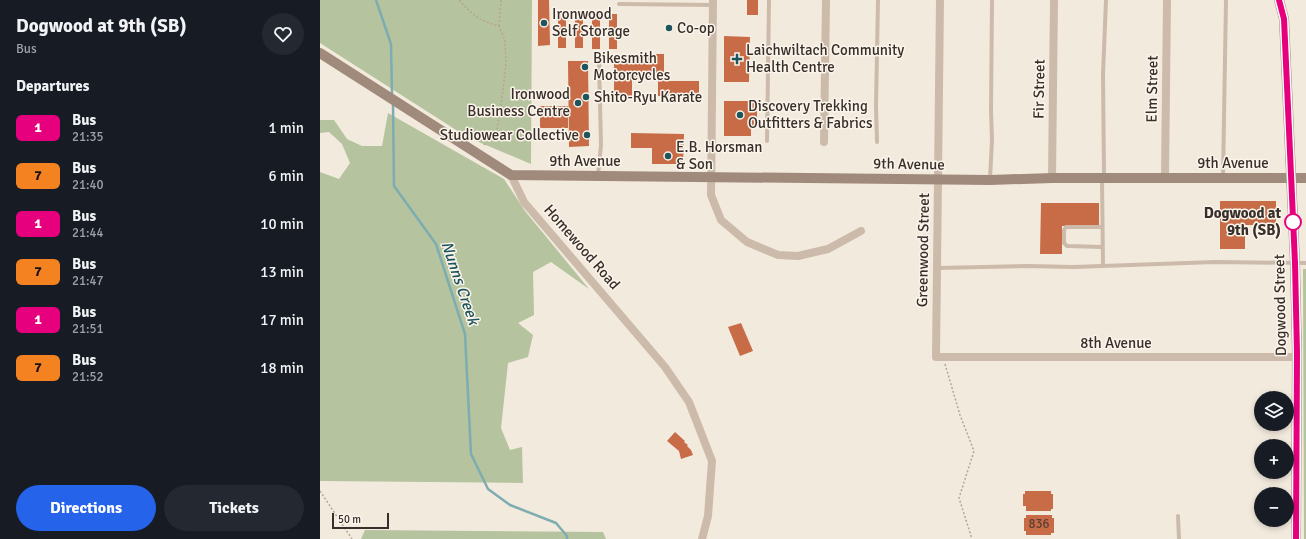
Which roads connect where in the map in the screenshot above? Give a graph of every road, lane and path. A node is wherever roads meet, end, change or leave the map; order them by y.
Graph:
1 (459, 0) edge
2 (500, 0) edge
3 (769, 0) edge
4 (826, 0) edge
5 (878, 0) edge
6 (940, 0) edge
7 (992, 0) edge
8 (1054, 0) edge
9 (1106, 0) edge
10 (1167, 0) edge
11 (1226, 0) edge
12 (1278, 0) edge
13 (713, 3) edge
14 (619, 4) dead end
15 (499, 26) junction
16 (320, 53) edge
17 (599, 58) dead end
18 (767, 141) dead end
19 (824, 142) dead end
20 (877, 142) dead end
21 (484, 145) dead end
22 (511, 176) junction
23 (598, 176) junction
24 (711, 176) junction
25 (1165, 177) junction
26 (1052, 178) junction
27 (1103, 178) junction
28 (1223, 178) junction
29 (1290, 178) junction
30 (1306, 178) edge
31 (938, 180) junction
32 (990, 180) junction
33 (1102, 227) junction
34 (861, 231) dead end
35 (1102, 247) junction
36 (1295, 263) junction
37 (1306, 263) edge
38 (1102, 266) junction
39 (937, 268) junction
40 (940, 357) junction
41 (1297, 357) junction
42 (320, 491) edge
43 (1178, 516) dead end
44 (352, 539) edge
45 (702, 539) edge
46 (972, 539) edge
47 (1179, 539) edge
48 (1296, 539) edge

1 - 15 path
2 - 15 path
3 - 18 lane
4 - 19 street
5 - 20 lane
6 - 31 street, Greenwood Street
7 - 32 lane
8 - 26 street, Fir Street
9 - 27 lane
10 - 25 street, Elm Street
11 - 28 lane
12 - 29 main road, Dogwood Street
13 - 14 lane
13 - 24 street
15 - 21 path
16 - 22 main road
17 - 23 lane
22 - 23 main road, 9th Avenue
22 - 45 street, Homewood Road
23 - 24 main road, 9th Avenue
24 - 31 main road, 9th Avenue
24 - 34 street
25 - 27 main road, 9th Avenue
25 - 28 main road, 9th Avenue
26 - 27 main road, 9th Avenue
26 - 32 main road, 9th Avenue
27 - 33 lane
28 - 29 main road, 9th Avenue
29 - 30 main road, 9th Avenue
29 - 36 main road, Dogwood Street
31 - 32 main road, 9th Avenue
31 - 39 street, Greenwood Street
33 - 35 lane
33 - 35 lane
35 - 38 lane
36 - 37 lane
36 - 38 lane
36 - 41 main road, Dogwood Street
38 - 39 lane
39 - 40 street, Greenwood Street
40 - 41 street, 8th Avenue
40 - 46 path
41 - 48 main road, Dogwood Street
42 - 44 path
43 - 47 lane

